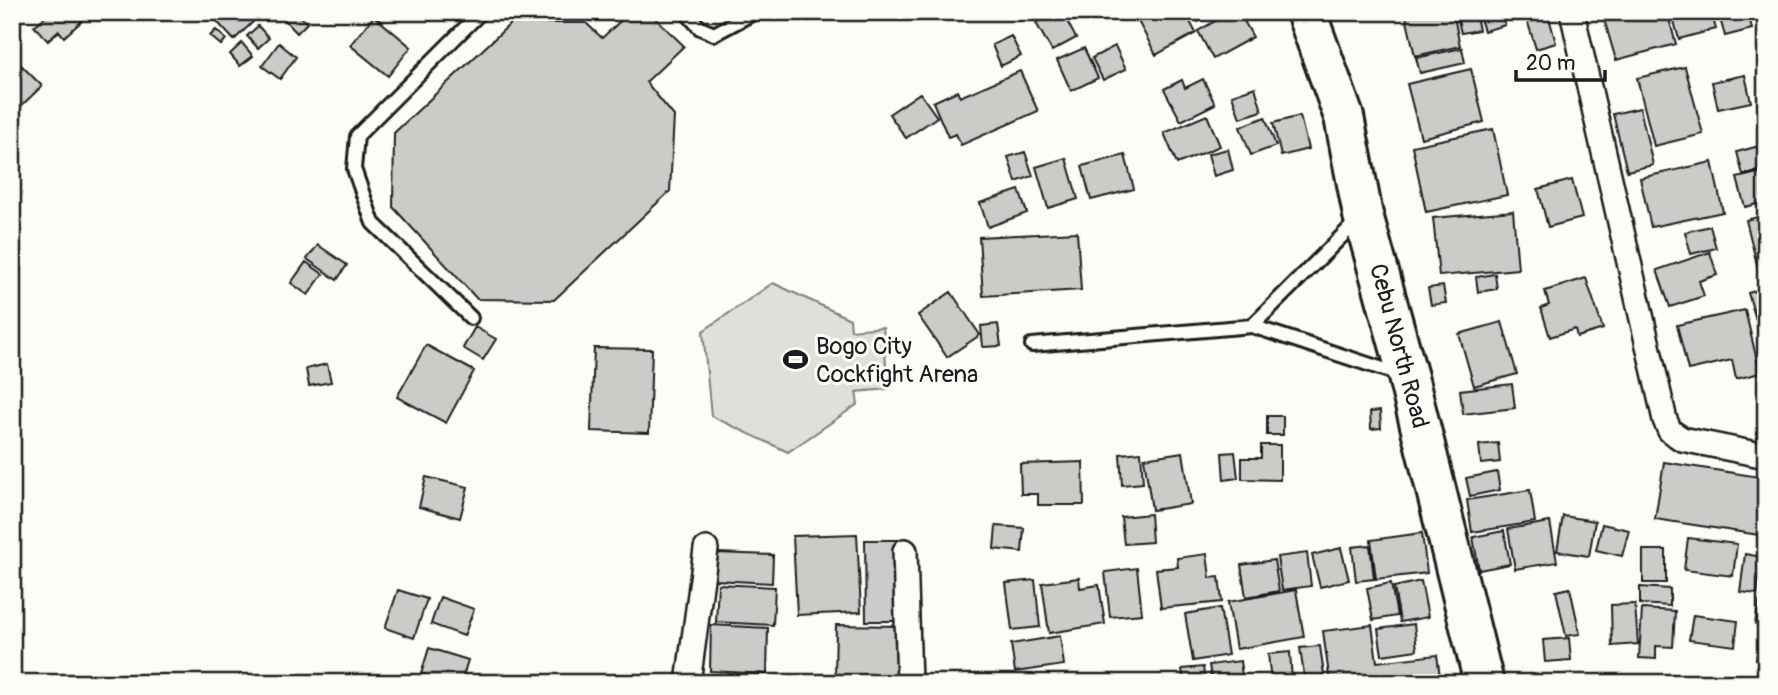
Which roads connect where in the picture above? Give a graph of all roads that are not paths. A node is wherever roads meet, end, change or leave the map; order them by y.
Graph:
1 (481, 12) edge
2 (686, 12) edge
3 (755, 12) edge
4 (1306, 12) edge
5 (1572, 12) edge
6 (1363, 215) junction
7 (471, 318) dead end
8 (1252, 326) junction
9 (1032, 345) dead end
10 (1408, 377) junction
11 (1766, 456) edge
12 (706, 549) dead end
13 (905, 551) dead end
14 (688, 683) edge
15 (909, 683) edge
16 (1484, 683) edge

1 - 7 lane
2 - 3 lane
4 - 6 highway, Cebu North Road
5 - 11 street
6 - 8 lane
6 - 10 highway, Cebu North Road
8 - 9 lane
8 - 10 lane
10 - 16 highway, Cebu North Road
12 - 14 street
13 - 15 street

